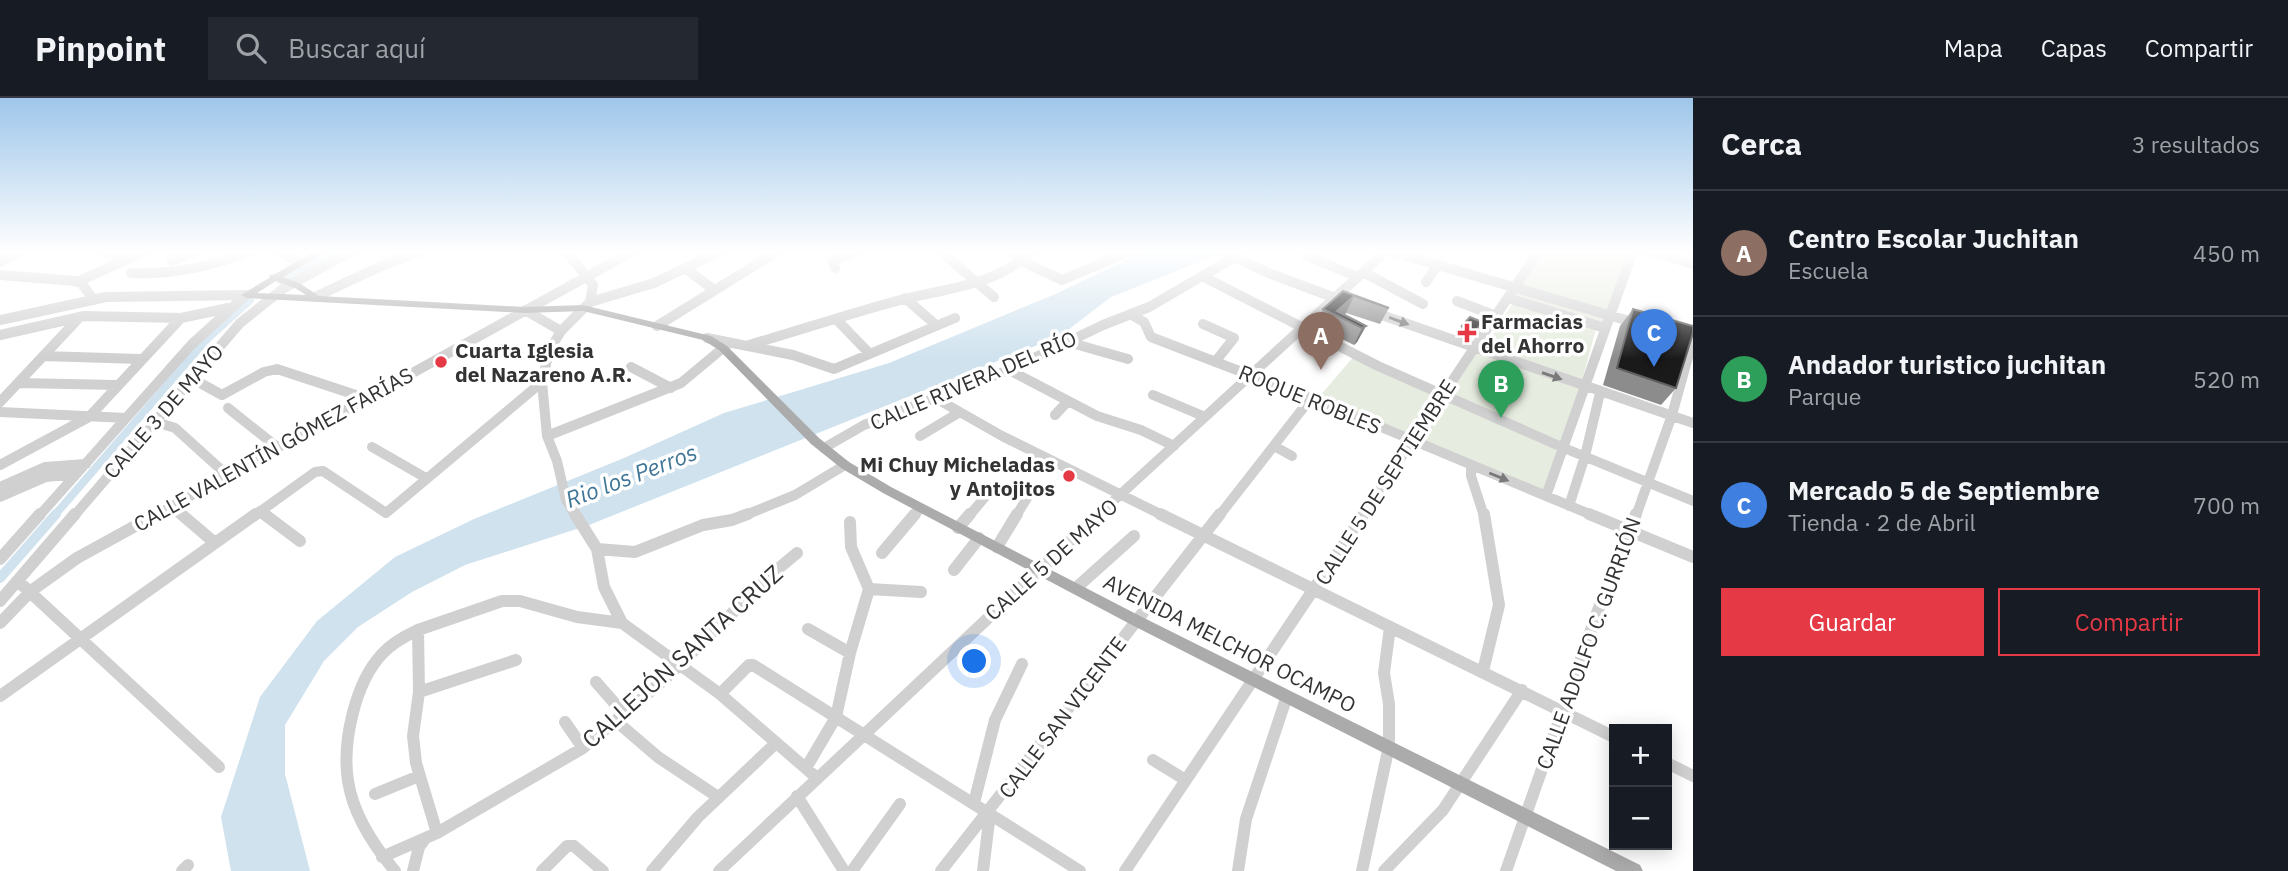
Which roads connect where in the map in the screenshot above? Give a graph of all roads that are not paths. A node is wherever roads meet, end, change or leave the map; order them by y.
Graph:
1 (84, 287) edge
2 (258, 287) edge
3 (286, 287) edge
4 (297, 287) edge
5 (337, 287) edge
6 (566, 287) edge
7 (592, 287) edge
8 (644, 287) edge
9 (711, 287) edge
10 (717, 287) edge
11 (962, 287) edge
12 (982, 287) edge
13 (1184, 287) edge
14 (1223, 287) edge
15 (1306, 287) edge
16 (1347, 287) edge
17 (1387, 287) edge
18 (1516, 287) joint
19 (1620, 287) edge
20 (714, 289) junction
21 (246, 295) junction
22 (315, 297) junction
23 (993, 297) dead end
24 (269, 298) junction
25 (905, 298) junction
26 (1335, 298) junction
27 (1508, 298) junction
28 (94, 300) junction
29 (1457, 301) dead end
30 (1348, 302) edge
31 (1423, 304) dead end
32 (586, 305) junction
33 (231, 307) junction
34 (1360, 307) edge
35 (525, 310) junction
36 (867, 310) junction
37 (1130, 314) junction
38 (1496, 316) junction
39 (1610, 316) junction
40 (79, 318) junction
41 (181, 318) junction
42 (955, 318) dead end
43 (835, 319) junction
44 (0, 320) edge
45 (877, 320) dead end
46 (1203, 324) dead end
47 (936, 325) junction
48 (1646, 325) edge
49 (657, 326) junction
50 (1301, 328) junction
51 (1605, 328) junction
52 (561, 331) junction
53 (0, 335) edge
54 (1681, 335) edge
55 (1693, 339) edge
56 (1068, 342) junction
57 (727, 345) junction
58 (749, 345) junction
59 (1474, 349) junction
60 (868, 352) junction
61 (43, 356) junction
62 (140, 359) junction
63 (1128, 359) dead end
64 (1214, 362) junction
65 (631, 367) dead end
66 (1009, 370) junction
67 (1251, 374) junction
68 (191, 378) junction
69 (542, 382) junction
70 (20, 383) junction
71 (116, 386) junction
72 (1584, 387) junction
73 (671, 388) junction
74 (1600, 393) junction
75 (1442, 394) junction
76 (1153, 395) dead end
77 (365, 398) junction
78 (1311, 398) junction
79 (937, 399) junction
80 (1068, 401) junction
81 (0, 402) edge
82 (228, 408) dead end
83 (0, 412) edge
84 (960, 412) junction
85 (1055, 415) dead end
86 (1672, 415) junction
87 (89, 416) junction
88 (1203, 416) junction
89 (126, 418) junction
90 (153, 421) junction
91 (1693, 423) edge
92 (547, 436) junction
93 (920, 436) dead end
94 (1414, 441) junction
95 (819, 444) junction
96 (1174, 446) junction
97 (1274, 446) junction
98 (277, 447) junction
99 (372, 447) dead end
100 (1564, 448) junction
101 (0, 454) edge
102 (1292, 456) dead end
103 (1585, 456) junction
104 (16, 457) junction
105 (86, 464) junction
106 (0, 465) edge
107 (845, 465) junction
108 (1471, 466) junction
109 (76, 474) junction
110 (227, 475) junction
111 (426, 478) junction
112 (1649, 482) junction
113 (0, 487) edge
114 (1032, 490) dead end
115 (990, 491) dead end
116 (1122, 494) junction
117 (1546, 496) junction
118 (0, 497) edge
119 (1693, 501) edge
120 (172, 506) junction
121 (1569, 506) junction
122 (920, 508) junction
123 (260, 511) junction
124 (850, 522) dead end
125 (958, 528) junction
126 (1628, 531) junction
127 (1203, 534) junction
128 (1134, 536) dead end
129 (979, 538) junction
130 (300, 541) dead end
131 (215, 543) junction
132 (997, 547) junction
133 (597, 549) junction
134 (882, 552) dead end
135 (797, 553) dead end
136 (1693, 557) edge
137 (0, 559) edge
138 (1039, 569) junction
139 (954, 570) dead end
140 (18, 580) junction
141 (1076, 588) junction
142 (869, 589) junction
143 (1314, 590) junction
144 (32, 591) junction
145 (921, 592) dead end
146 (0, 601) edge
147 (1135, 620) junction
148 (0, 623) edge
149 (622, 623) junction
150 (1390, 627) junction
151 (808, 629) dead end
152 (418, 630) junction
153 (80, 638) junction
154 (850, 653) junction
155 (516, 660) dead end
156 (681, 663) junction
157 (1023, 664) dead end
158 (1483, 671) junction
159 (1254, 678) junction
160 (596, 682) dead end
161 (1522, 690) junction
162 (419, 692) junction
163 (720, 694) junction
164 (0, 696) edge
165 (1287, 696) junction
166 (1564, 712) junction
167 (836, 717) junction
168 (620, 718) junction
169 (565, 722) dead end
170 (863, 732) junction
171 (1609, 734) edge
172 (776, 743) junction
173 (1389, 746) junction
174 (583, 748) junction
175 (1153, 760) dead end
176 (1672, 766) edge
177 (219, 767) dead end
178 (806, 768) junction
179 (419, 776) junction
180 (1693, 776) edge
181 (817, 778) junction
182 (1185, 779) junction
183 (1458, 784) junction
184 (374, 794) dead end
185 (797, 796) junction
186 (718, 797) junction
187 (974, 803) junction
188 (900, 804) dead end
189 (990, 813) junction
190 (1524, 816) junction
191 (431, 836) junction
192 (382, 857) junction
193 (1616, 866) edge
194 (395, 871) edge
195 (413, 871) edge
196 (542, 871) edge
197 (603, 871) edge
198 (652, 871) edge
199 (719, 871) edge
200 (844, 871) edge
201 (852, 871) edge
202 (942, 871) edge
203 (983, 871) edge
204 (1080, 871) edge
205 (1125, 871) edge
206 (1238, 871) edge
207 (1362, 871) edge
208 (1384, 871) edge
209 (1506, 871) edge
210 (1634, 871) edge

1 - 28 street
2 - 21 main road
3 - 24 street, CALLE 3 DE MAYO
4 - 22 main road
5 - 22 street
6 - 35 street, CALLE VALENTÍN GÓMEZ FARÍAS
7 - 32 street
8 - 32 street
9 - 20 street
10 - 20 street
11 - 25 street
12 - 23 street
13 - 37 street, CALLE RIVERA DEL RÍO
14 - 50 street
15 - 26 street
16 - 26 street, CALLE 5 DE MAYO
17 - 31 street
18 - 27 street, CALLE 5 DE SEPTIEMBRE
18 - 39 street
19 - 39 street
20 - 49 street
21 - 24 main road, AVENIDA MELCHOR OCAMPO
21 - 28 street
21 - 33 street
22 - 24 main road, AVENIDA MELCHOR OCAMPO
22 - 35 main road, AVENIDA MELCHOR OCAMPO
24 - 68 street, CALLE 3 DE MAYO
25 - 36 street
25 - 47 street
26 - 30 street
26 - 50 street, CALLE 5 DE MAYO
27 - 38 street, CALLE 5 DE SEPTIEMBRE
27 - 51 street
28 - 44 street
29 - 38 street
32 - 35 main road, AVENIDA MELCHOR OCAMPO
32 - 49 main road, AVENIDA MELCHOR OCAMPO
32 - 52 street
33 - 41 street
33 - 89 street
34 -> 59 street
35 - 52 street
35 - 77 street, CALLE VALENTÍN GÓMEZ FARÍAS
36 - 43 street
36 - 45 street
37 - 56 street, CALLE RIVERA DEL RÍO
37 - 64 street, ROQUE ROBLES
38 - 59 street, CALLE 5 DE SEPTIEMBRE
39 - 48 street
39 - 51 street
40 - 41 street
40 - 53 street
40 - 61 street
41 - 62 street
42 - 47 street
43 - 58 street
43 - 60 street
46 - 64 street
47 - 60 street
49 - 57 main road, AVENIDA MELCHOR OCAMPO
50 - 67 street, CALLE 5 DE MAYO
50 - 75 street
51 - 72 street
52 - 69 street
54 - 55 street
55 - 86 street, CALLE ADOLFO C. GURRIÓN
56 - 63 street
56 - 66 street, CALLE RIVERA DEL RÍO
57 - 58 street
57 - 73 street
57 - 95 main road, AVENIDA MELCHOR OCAMPO
58 - 60 street
59 -> 72 street
59 - 75 street, CALLE 5 DE SEPTIEMBRE
61 - 62 street
61 - 70 street
62 - 71 street
64 - 67 street, ROQUE ROBLES
65 - 73 street
66 - 79 street, CALLE RIVERA DEL RÍO
66 - 80 street
67 - 78 street, ROQUE ROBLES
67 - 88 street, CALLE 5 DE MAYO
68 - 77 street
68 - 90 street, CALLE 3 DE MAYO
69 - 92 street
69 - 111 street
70 - 71 street
70 - 81 street
71 - 87 street
72 - 74 street
72 - 100 street
73 - 92 street
74 - 86 street
74 - 103 street
75 - 94 street, CALLE 5 DE SEPTIEMBRE
75 - 100 street
76 - 88 street
77 - 98 street, CALLE VALENTÍN GÓMEZ FARÍAS
78 - 94 street, ROQUE ROBLES
78 - 97 street, CALLE SAN VICENTE
79 - 84 street
79 - 95 street, CALLE RIVERA DEL RÍO
80 - 85 street
80 - 96 street
82 - 98 street
83 - 87 street
84 - 93 street
84 - 116 street
86 - 91 street
86 - 112 street, CALLE ADOLFO C. GURRIÓN
87 - 89 street
87 - 104 street
88 - 96 street, CALLE 5 DE MAYO
89 - 105 street
90 - 110 street
90 - 140 street, CALLE 3 DE MAYO
92 - 133 street
94 - 108 street, ROQUE ROBLES
94 - 143 street, CALLE 5 DE SEPTIEMBRE
95 - 107 main road, AVENIDA MELCHOR OCAMPO
96 - 116 street, CALLE 5 DE MAYO
97 - 102 street
97 - 127 street, CALLE SAN VICENTE
98 - 110 street, CALLE VALENTÍN GÓMEZ FARÍAS
99 - 111 street
100 - 103 street
100 - 117 street
101 - 104 street
103 - 112 street
103 - 121 street
104 - 106 street
105 - 109 street
105 - 113 street
107 - 122 main road, AVENIDA MELCHOR OCAMPO
107 - 133 street
108 -> 117 street, ROQUE ROBLES
108 - 158 street
109 - 118 street
109 - 137 street
110 - 120 street, CALLE VALENTÍN GÓMEZ FARÍAS
111 - 123 street
112 - 119 street
112 - 126 street, CALLE ADOLFO C. GURRIÓN
114 - 132 street
115 - 125 street
116 - 127 street
116 - 138 street, CALLE 5 DE MAYO
117 - 121 street, ROQUE ROBLES
120 - 131 street
120 - 144 street, CALLE VALENTÍN GÓMEZ FARÍAS
121 - 126 street, ROQUE ROBLES
122 - 125 main road, AVENIDA MELCHOR OCAMPO
122 - 134 street
123 - 130 street
123 - 131 street
124 - 142 street
125 - 129 main road, AVENIDA MELCHOR OCAMPO
126 - 136 street, ROQUE ROBLES
126 - 166 street, CALLE ADOLFO C. GURRIÓN
127 - 143 street
127 - 147 street, CALLE SAN VICENTE
128 - 141 street
129 - 132 main road, AVENIDA MELCHOR OCAMPO
129 - 139 street
131 - 153 street
132 - 138 main road, AVENIDA MELCHOR OCAMPO
133 - 149 street
135 - 156 street, CALLEJÓN SANTA CRUZ
138 - 141 main road, AVENIDA MELCHOR OCAMPO
138 - 170 street, CALLE 5 DE MAYO
140 - 144 street
140 - 146 street, CALLE 3 DE MAYO
141 - 147 main road, AVENIDA MELCHOR OCAMPO
142 - 145 street
142 - 154 street
143 - 150 street
143 - 159 street, CALLE 5 DE SEPTIEMBRE
144 - 148 street, CALLE VALENTÍN GÓMEZ FARÍAS
144 - 153 street
147 - 159 main road, AVENIDA MELCHOR OCAMPO
147 - 189 street, CALLE SAN VICENTE
149 - 152 street
149 - 156 street
150 - 158 street
150 - 173 street
151 - 154 street
152 - 162 street
152 - 192 street
153 - 164 street
153 - 177 street
154 - 167 street
155 - 162 street
156 - 163 street
156 - 168 street, CALLEJÓN SANTA CRUZ
157 - 187 street
158 - 161 street
159 - 165 main road, AVENIDA MELCHOR OCAMPO
159 - 182 street, CALLE 5 DE SEPTIEMBRE
160 - 168 street
161 - 166 street
161 - 183 street
162 - 179 street
163 - 167 street
163 - 172 street
165 - 173 main road, AVENIDA MELCHOR OCAMPO
165 - 206 street
166 - 171 street
166 - 190 street, CALLE ADOLFO C. GURRIÓN
167 - 170 street
167 - 178 street
168 - 174 street, CALLEJÓN SANTA CRUZ
168 - 186 street
169 - 174 street
170 - 181 street, CALLE 5 DE MAYO
170 - 187 street
172 - 178 street
172 - 186 street
173 - 183 main road, AVENIDA MELCHOR OCAMPO
173 - 207 street
174 - 191 street, CALLEJÓN SANTA CRUZ
175 - 182 street
176 - 180 street
178 - 181 street
179 - 184 street
179 - 191 street
181 - 185 street, CALLE 5 DE MAYO
182 - 205 street, CALLE 5 DE SEPTIEMBRE
183 - 190 main road, AVENIDA MELCHOR OCAMPO
183 - 208 street
185 - 199 street, CALLE 5 DE MAYO
185 - 200 street
186 - 198 street
187 - 189 street
188 - 201 street
189 - 202 street, CALLE SAN VICENTE
189 - 203 street
189 - 204 street
190 - 193 main road, AVENIDA MELCHOR OCAMPO
190 - 209 street, CALLE ADOLFO C. GURRIÓN
191 - 192 street, CALLEJÓN SANTA CRUZ
191 - 195 street
192 - 194 street
193 - 210 main road, AVENIDA MELCHOR OCAMPO
196 - 197 street

